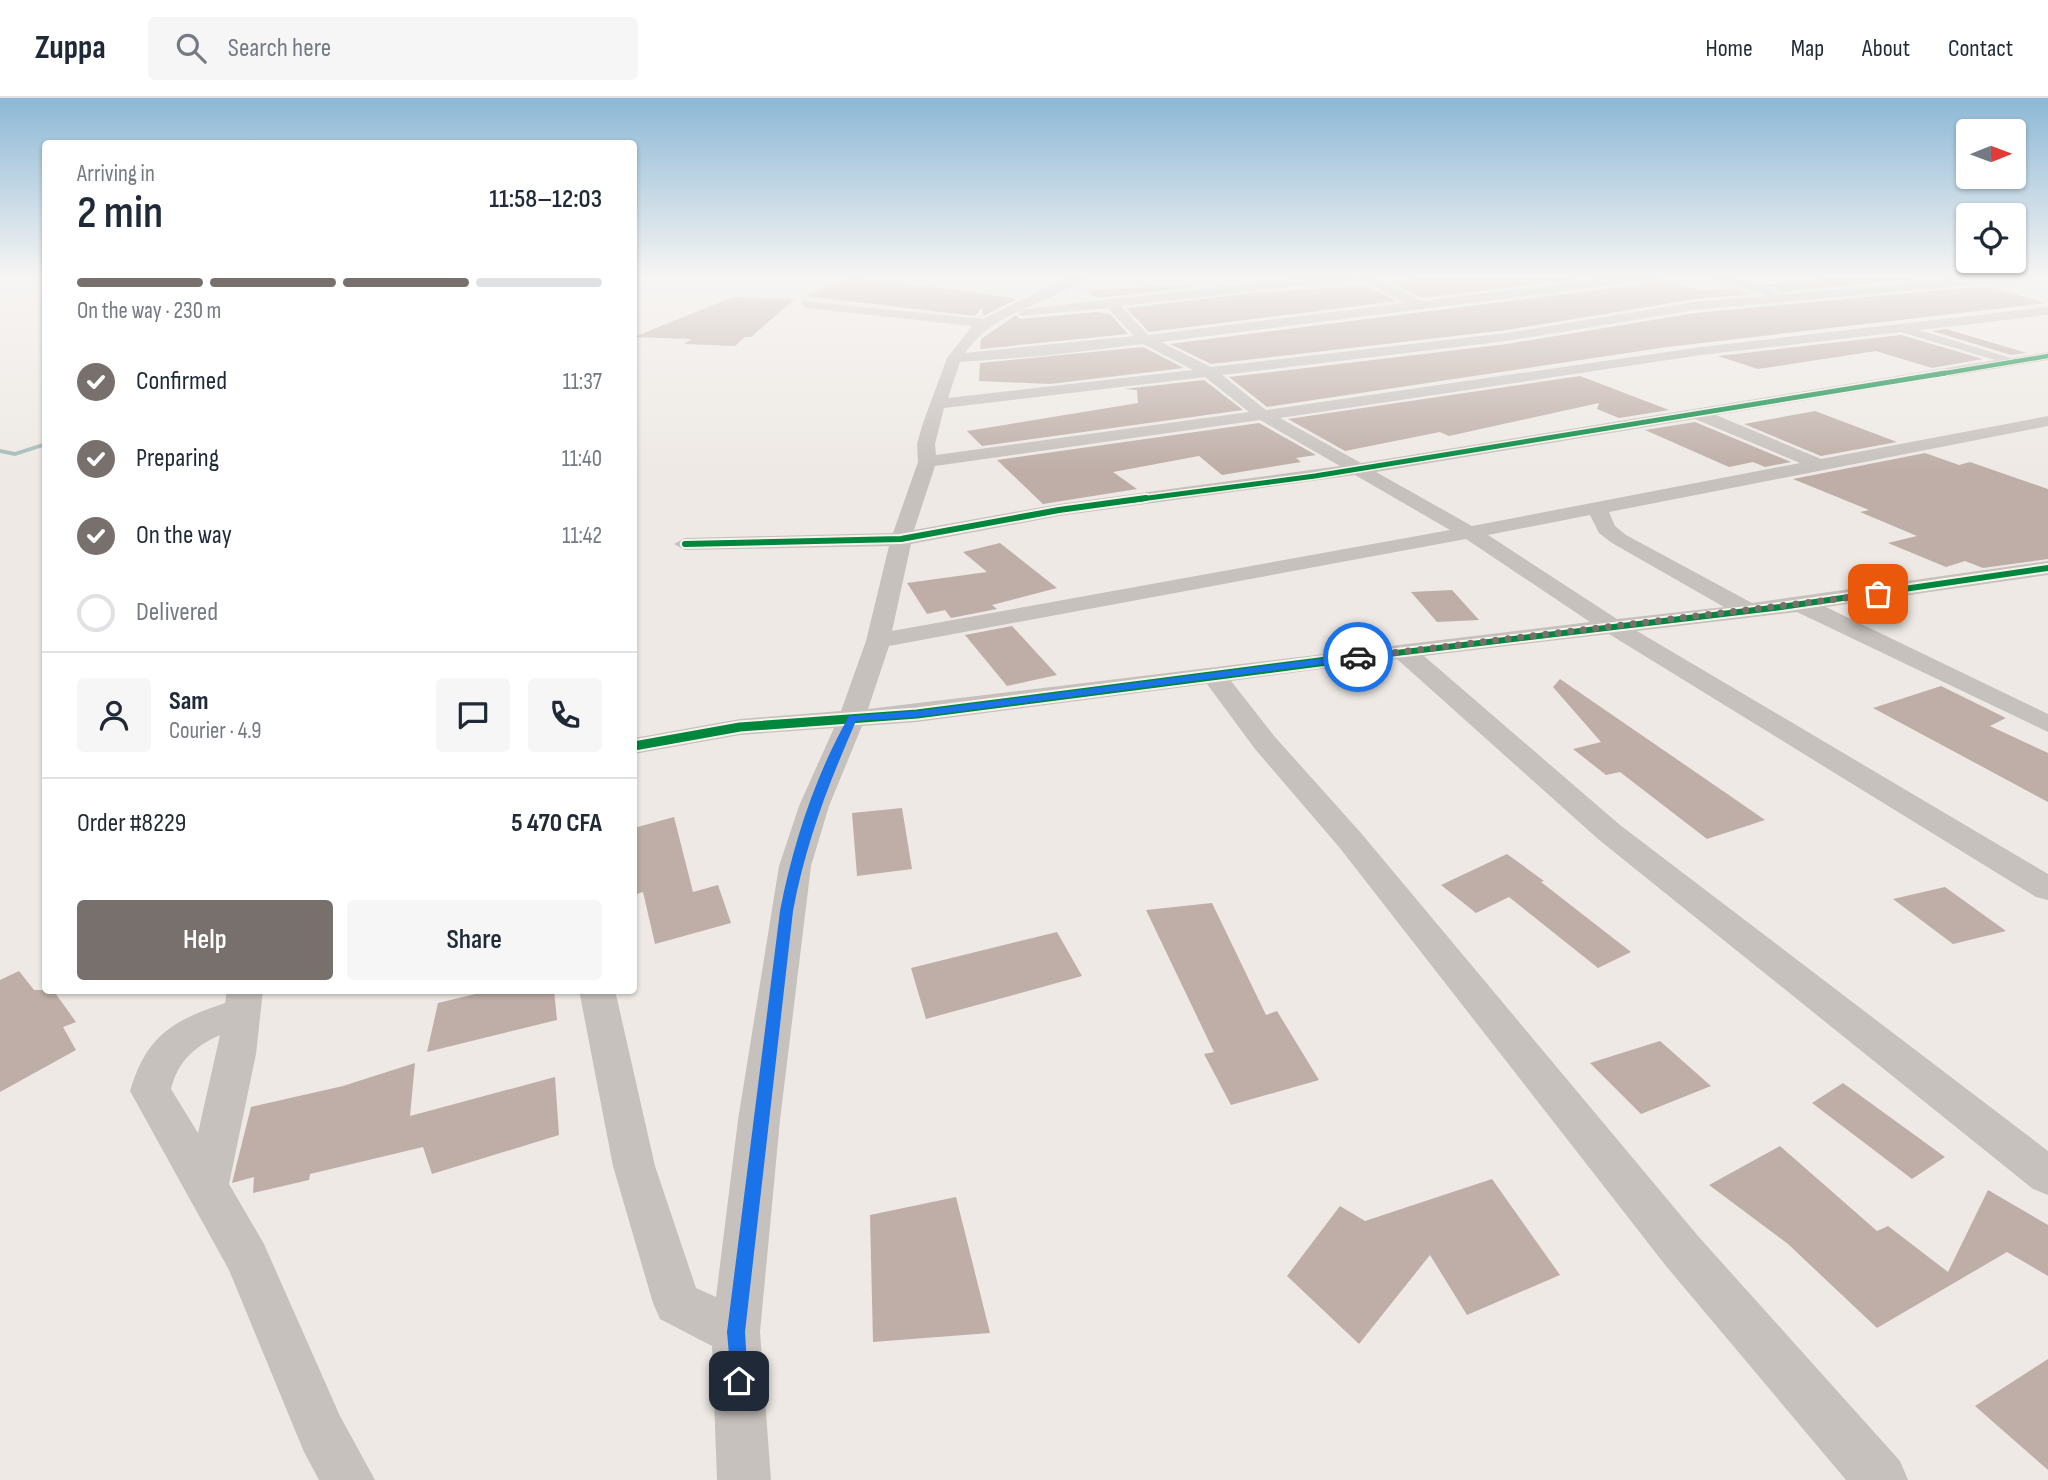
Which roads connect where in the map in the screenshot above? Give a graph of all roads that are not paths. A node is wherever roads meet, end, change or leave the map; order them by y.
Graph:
1 (967, 340) edge
2 (1125, 340) edge
3 (1148, 340) edge
4 (1476, 340) edge
5 (1515, 340) edge
6 (1789, 340) edge
7 (1939, 340) edge
8 (1530, 347) dead end
9 (2048, 356) edge
10 (954, 358) junction
11 (1564, 361) dead end
12 (2014, 361) junction
13 (1586, 370) junction
14 (1207, 371) junction
15 (2048, 371) edge
16 (939, 404) junction
17 (1693, 412) junction
18 (1263, 415) junction
19 (2048, 421) edge
20 (927, 462) junction
21 (1819, 465) junction
22 (1356, 469) junction
23 (1598, 509) junction
24 (1471, 533) junction
25 (901, 540) junction
26 (685, 544) dead end
27 (2048, 568) edge
28 (1800, 604) junction
29 (1749, 611) junction
30 (1612, 626) junction
31 (878, 641) junction
32 (1403, 651) junction
33 (1213, 676) junction
34 (852, 718) junction
35 (2048, 724) edge
36 (637, 745) edge
37 (2048, 889) edge
38 (598, 994) edge
39 (243, 1001) edge
40 (2048, 1175) edge
41 (206, 1186) junction
42 (736, 1332) junction
43 (348, 1480) edge
44 (744, 1480) edge
45 (1881, 1480) edge

1 - 10 street
2 - 10 street
3 - 14 street
4 - 14 street
5 - 8 street
6 - 13 street
7 - 12 street
9 - 12 street
10 - 16 street
11 - 13 street
12 - 15 street
12 - 17 street
13 - 18 street
14 - 16 street
14 - 18 street
16 - 20 street
17 - 21 street
17 - 22 street
18 - 20 street
18 - 22 street
19 - 21 street
20 - 25 street
21 - 23 street
22 - 24 street
22 - 25 street
23 - 24 street
23 - 29 street
24 - 30 street
24 - 31 street
25 - 26 street
25 - 31 street
27 - 28 street
28 - 29 street
28 - 35 street
29 - 30 street
30 - 32 street
30 - 37 street
31 - 34 street
32 - 33 street
32 - 40 street
33 - 34 street
33 - 45 street
34 - 36 street
34 - 42 street
38 - 42 street
39 - 41 street
39 - 41 street
41 - 43 street
42 - 44 street

